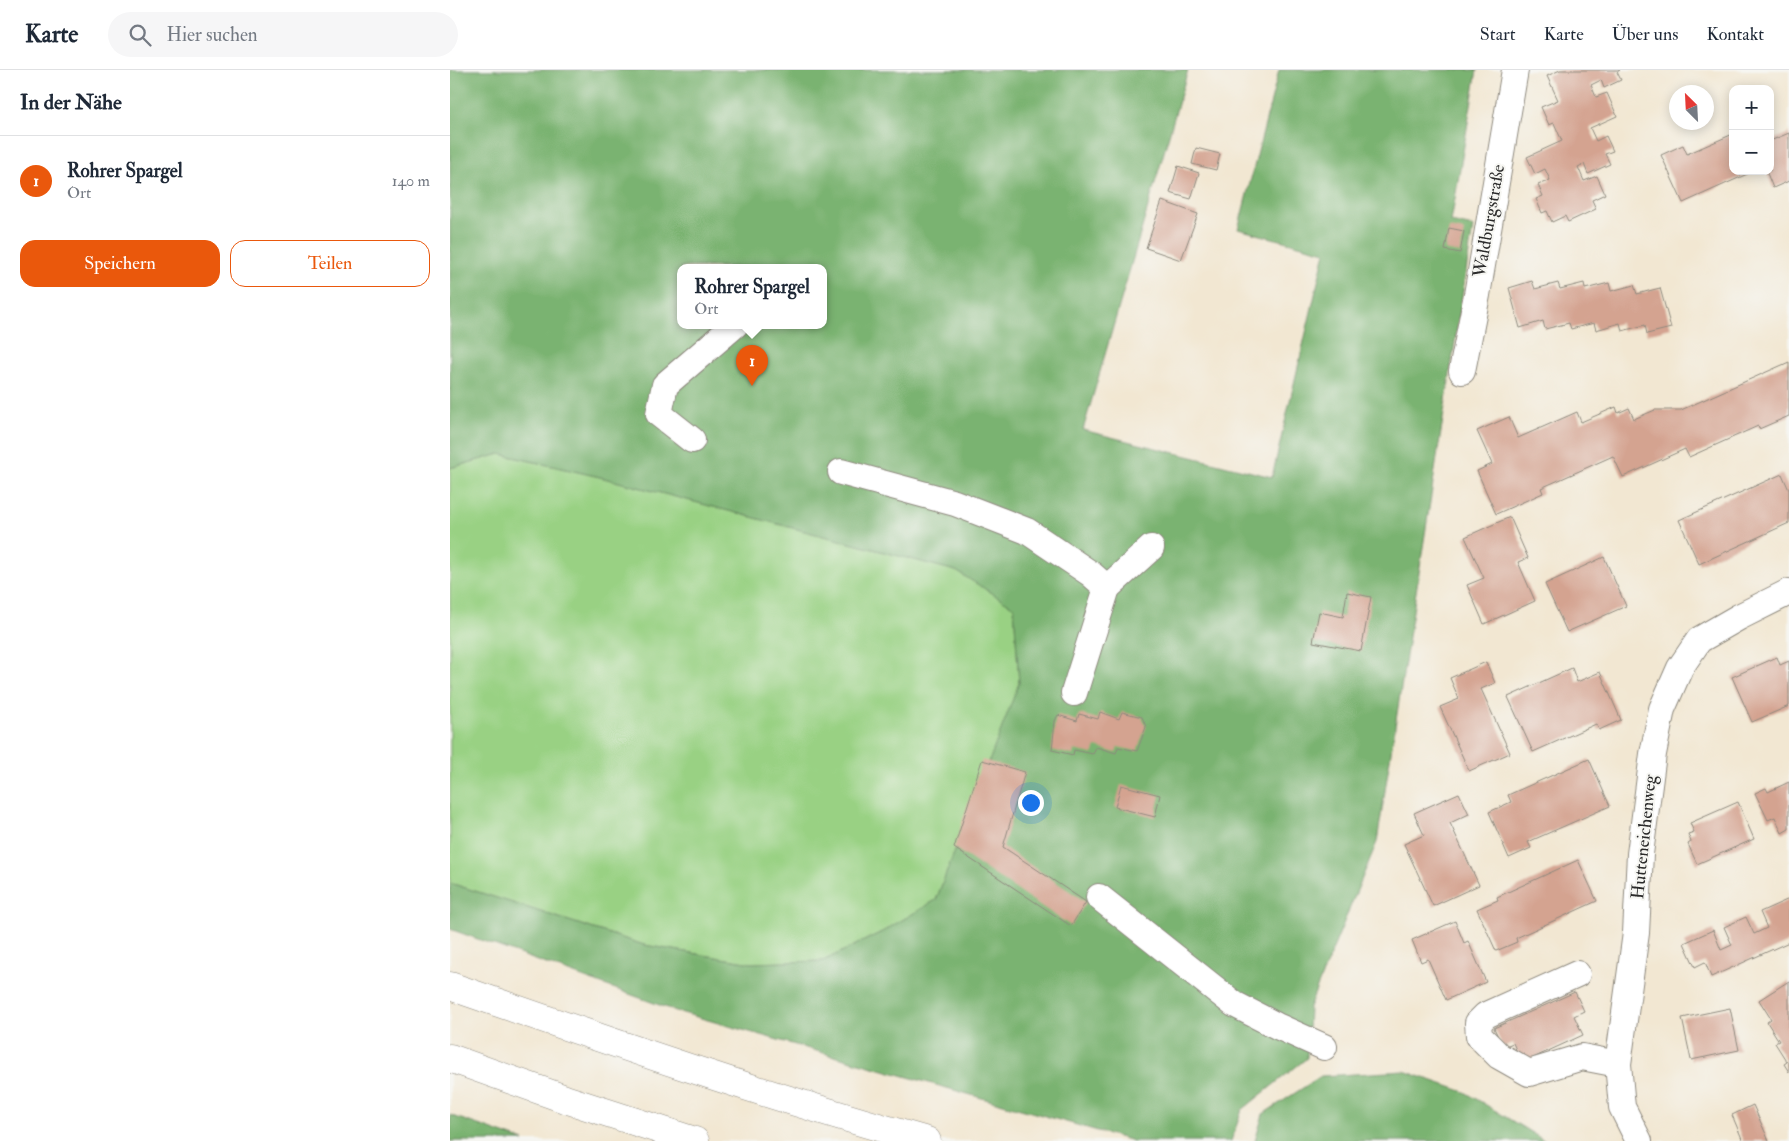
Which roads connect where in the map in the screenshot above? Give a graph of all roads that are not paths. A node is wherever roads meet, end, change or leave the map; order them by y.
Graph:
1 (1515, 70) edge
2 (729, 329) edge
3 (1462, 371) dead end
4 (692, 440) dead end
5 (841, 472) dead end
6 (1151, 548) dead end
7 (1107, 588) junction
8 (1789, 592) edge
9 (1074, 694) dead end
10 (1099, 897) dead end
11 (1577, 974) dead end
12 (450, 986) edge
13 (1324, 1047) dead end
14 (450, 1058) edge
15 (1618, 1064) junction
16 (695, 1141) edge
17 (927, 1141) edge
18 (1639, 1141) edge

1 - 3 street, Waldburgstraße
2 - 4 street
5 - 7 street
6 - 7 street
7 - 9 street
8 - 15 street, Hutteneichenweg
10 - 13 street
11 - 15 street
12 - 17 highway
14 - 16 highway
15 - 18 street, Hutteneichenweg

